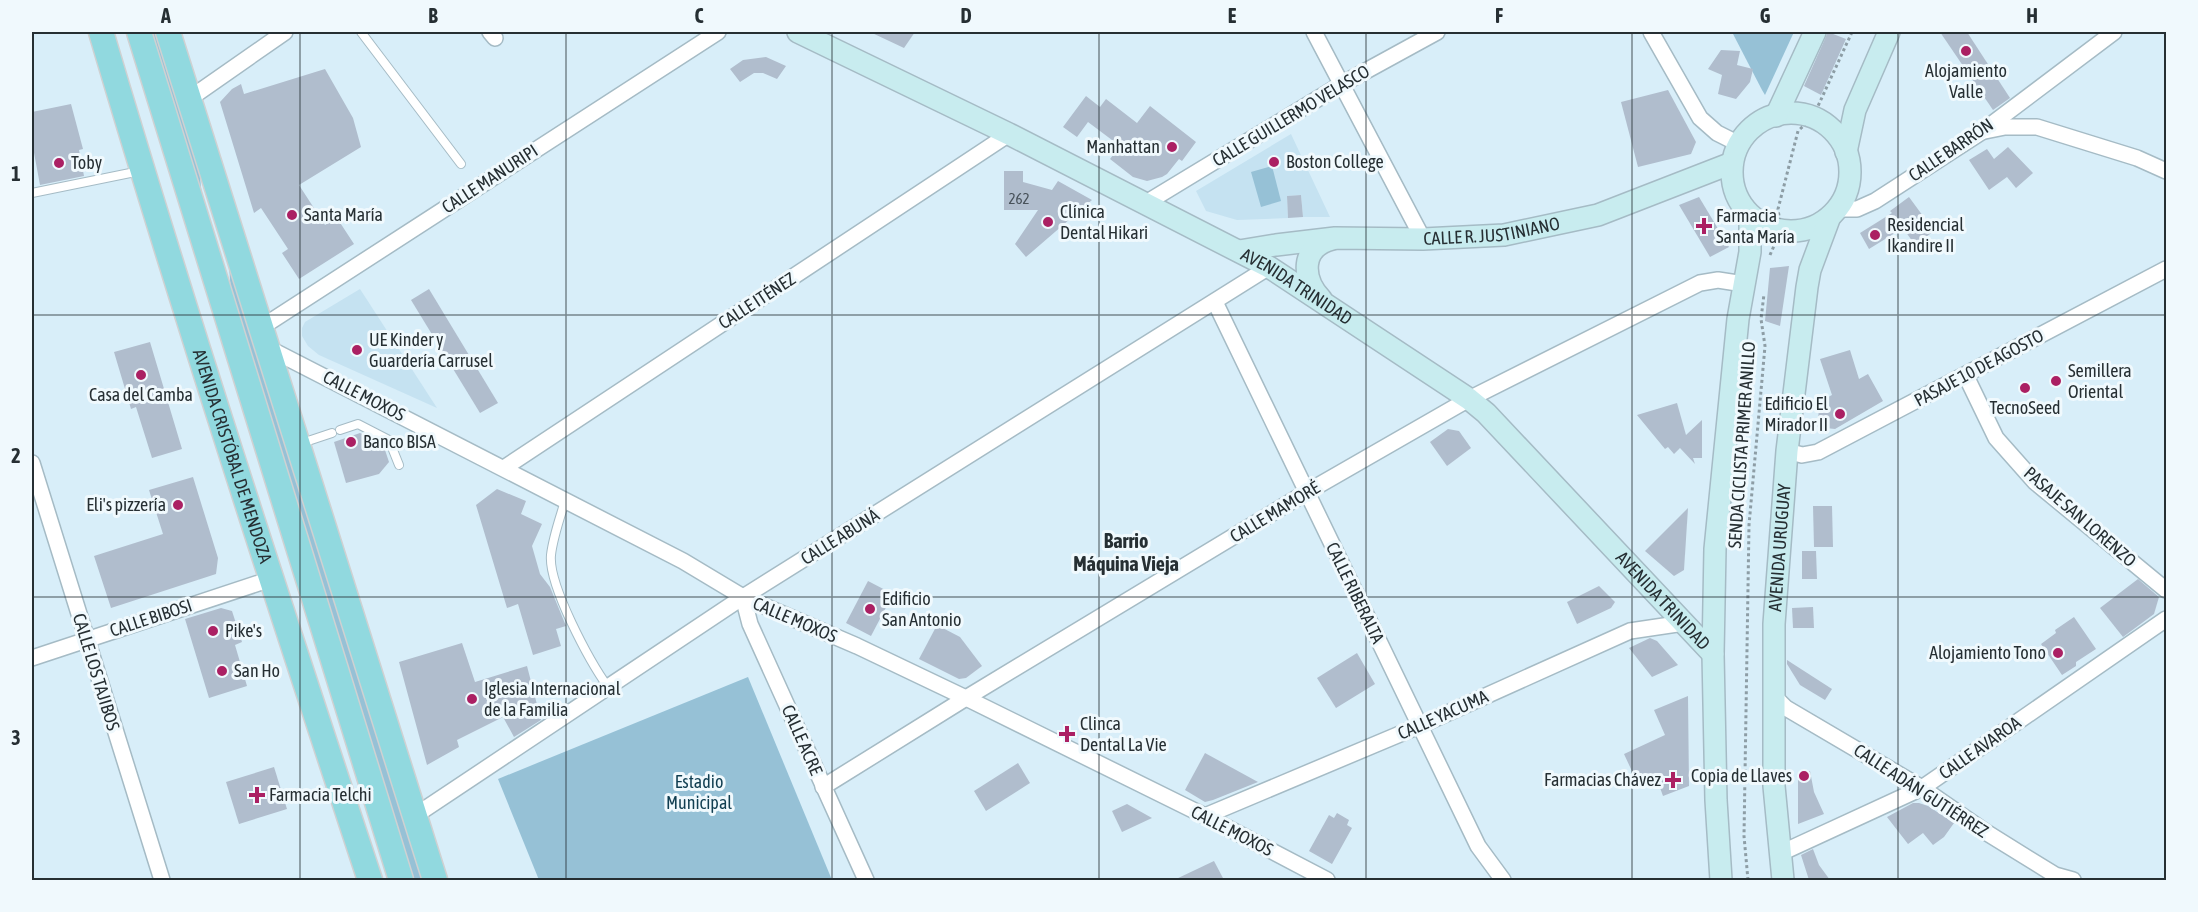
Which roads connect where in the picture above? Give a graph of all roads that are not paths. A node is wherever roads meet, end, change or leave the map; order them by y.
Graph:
1 (100, 32) edge
2 (139, 32) edge
3 (168, 32) edge
4 (285, 32) edge
5 (361, 32) edge
6 (718, 32) edge
7 (799, 32) edge
8 (1314, 32) edge
9 (1437, 32) edge
10 (1651, 32) edge
11 (1815, 32) edge
12 (1889, 32) edge
13 (2114, 32) edge
14 (1342, 84) junction
15 (189, 99) junction
16 (1776, 116) junction
17 (1980, 133) junction
18 (1010, 134) junction
19 (1846, 152) junction
20 (1736, 153) junction
21 (461, 164) dead end
22 (142, 171) junction
23 (2166, 171) edge
24 (213, 175) junction
25 (32, 193) edge
26 (1146, 203) junction
27 (1834, 214) junction
28 (1750, 216) junction
29 (1335, 238) junction
30 (1423, 238) junction
31 (1239, 251) junction
32 (1269, 267) junction
33 (2166, 269) edge
34 (1754, 286) junction
35 (1215, 302) junction
36 (1323, 302) junction
37 (227, 320) junction
38 (265, 337) junction
39 (1966, 376) junction
40 (1469, 399) junction
41 (340, 430) dead end
42 (332, 433) dead end
43 (298, 444) junction
44 (1787, 451) junction
45 (32, 463) edge
46 (399, 465) dead end
47 (504, 468) junction
48 (1307, 492) junction
49 (566, 499) junction
50 (271, 579) junction
51 (2166, 590) edge
52 (743, 597) junction
53 (2166, 620) edge
54 (1684, 623) junction
55 (86, 639) junction
56 (1713, 654) junction
57 (32, 658) edge
58 (608, 687) junction
59 (1773, 695) junction
60 (966, 698) junction
61 (1419, 726) junction
62 (823, 787) junction
63 (1922, 788) junction
64 (416, 815) junction
65 (1204, 816) junction
66 (1780, 853) junction
67 (162, 880) edge
68 (370, 880) edge
69 (401, 880) edge
70 (435, 880) edge
71 (866, 880) edge
72 (1327, 880) edge
73 (1503, 880) edge
74 (1721, 880) edge
75 (1783, 880) edge
76 (2073, 880) edge

1 - 22 main road, AVENIDA CRISTÓBAL DE MENDOZA
2 - 37 main road, AVENIDA CRISTÓBAL DE MENDOZA
3 - 15 main road
4 - 15 street
5 - 21 lane
6 - 38 street, CALLE MANURIPI
7 - 18 main road, AVENIDA TRINIDAD
8 - 14 street
9 - 14 street, CALLE GUILLERMO VELASCO
10 - 20 street
11 - 16 main road
12 - 19 main road
13 - 17 street, CALLE BARRÓN
14 - 26 street, CALLE GUILLERMO VELASCO
14 - 30 street
15 - 24 main road
16 - 19 main road
16 - 20 main road
17 - 23 street
17 - 27 street, CALLE BARRÓN
18 - 26 main road, AVENIDA TRINIDAD
18 - 47 street, CALLE ITÉNEZ
19 - 27 main road, AVENIDA URUGUAY
20 - 28 main road
20 - 30 main road, CALLE R. JUSTINIANO
22 - 25 lane
22 - 50 main road, AVENIDA CRISTÓBAL DE MENDOZA
24 - 37 main road
24 - 38 main road
26 - 31 main road, AVENIDA TRINIDAD
27 - 28 main road
27 - 44 main road, AVENIDA URUGUAY
28 - 34 main road
29 - 30 main road, CALLE R. JUSTINIANO
29 - 31 main road, CALLE R. JUSTINIANO
29 - 36 main road
31 - 32 main road, AVENIDA TRINIDAD
32 - 35 street, CALLE ABUNÁ
32 - 36 main road, AVENIDA TRINIDAD
33 - 39 street, PASAJE 10 DE AGOSTO
34 - 40 street, CALLE MAMORÉ
34 - 56 main road
35 - 48 street, CALLE RIBERALTA
35 - 52 street, CALLE ABUNÁ
36 - 40 main road, AVENIDA TRINIDAD
37 - 69 main road, AVENIDA CRISTÓBAL DE MENDOZA
38 - 43 main road
38 - 47 street, CALLE MOXOS
39 - 44 street, PASAJE 10 DE AGOSTO
39 - 51 street, PASAJE SAN LORENZO
40 - 48 street, CALLE MAMORÉ
40 - 54 main road, AVENIDA TRINIDAD
41 - 46 lane
42 - 43 lane
43 - 64 main road
44 - 59 main road, AVENIDA URUGUAY
45 - 55 street, CALLE LOS TAJIBOS
47 - 49 street, CALLE MOXOS
48 - 60 street, CALLE MAMORÉ
48 - 61 street, CALLE RIBERALTA
49 - 52 street, CALLE MOXOS
49 - 58 lane
50 - 55 street, CALLE BIBOSI
50 - 68 main road, AVENIDA CRISTÓBAL DE MENDOZA
52 - 58 street, CALLE ABUNÁ
52 - 60 street, CALLE MOXOS
52 - 62 street, CALLE ACRE
53 - 63 street, CALLE AVAROA
54 - 56 main road, AVENIDA TRINIDAD
54 - 61 street, CALLE YACUMA
55 - 57 street, CALLE BIBOSI
55 - 67 street, CALLE LOS TAJIBOS
56 - 74 main road
58 - 64 street, CALLE ABUNÁ
59 - 63 street, CALLE ADÁN GUTIÉRREZ
59 - 66 main road, AVENIDA URUGUAY
60 - 62 street, CALLE MAMORÉ
60 - 65 street, CALLE MOXOS
61 - 65 street, CALLE YACUMA
61 - 73 street, CALLE RIBERALTA
62 - 71 street, CALLE ACRE
63 - 66 street, CALLE AVAROA
63 - 76 street, CALLE ADÁN GUTIÉRREZ
64 - 70 main road
65 - 72 street, CALLE MOXOS
66 - 75 main road, AVENIDA URUGUAY

